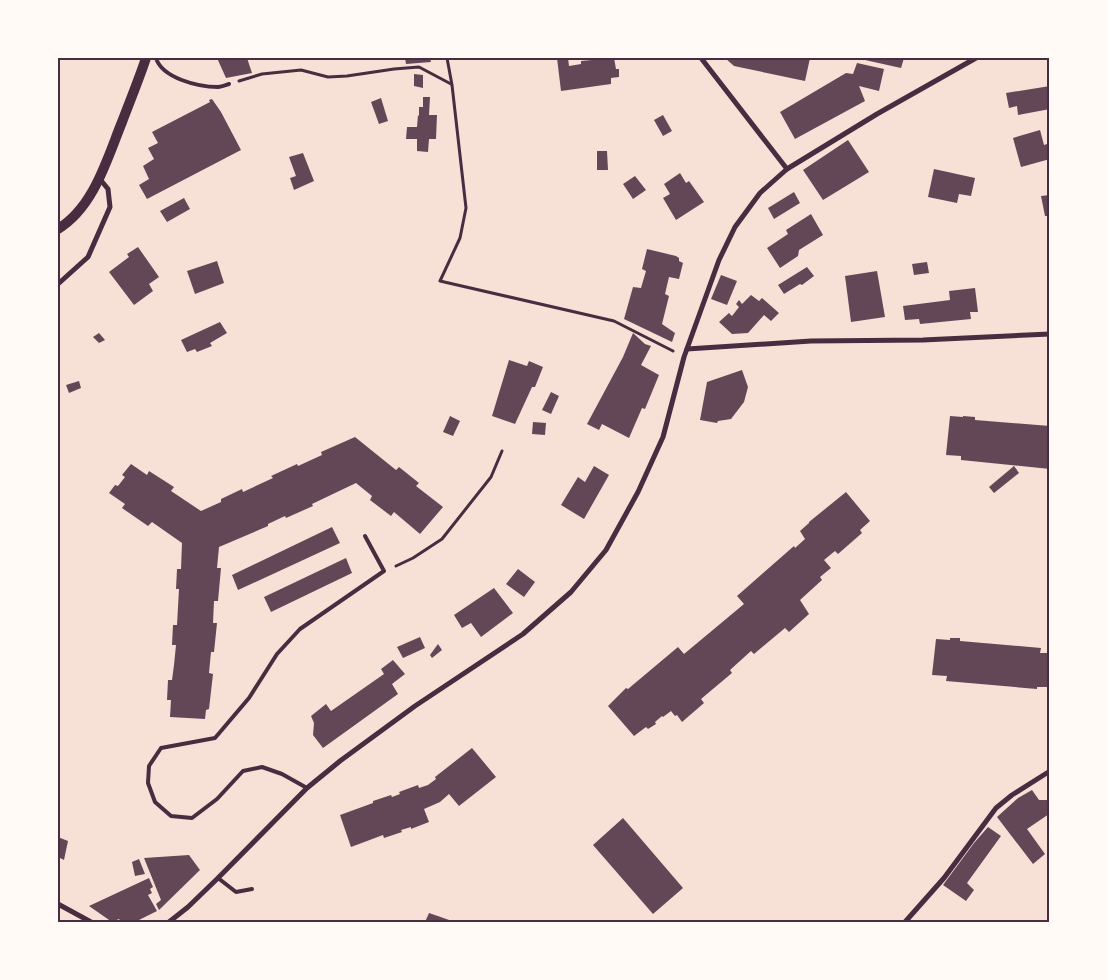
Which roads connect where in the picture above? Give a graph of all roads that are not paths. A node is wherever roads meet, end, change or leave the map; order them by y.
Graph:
1 (146, 58) edge
2 (156, 58) edge
3 (701, 58) edge
4 (976, 58) edge
5 (229, 84) road end
6 (787, 169) junction
7 (99, 178) junction
8 (58, 229) edge
9 (58, 284) edge
10 (1050, 334) edge
11 (687, 349) junction
12 (365, 536) dead end
13 (1050, 771) edge
14 (307, 788) junction
15 (218, 878) junction
16 (252, 889) dead end
17 (58, 904) edge
18 (91, 922) edge
19 (170, 922) edge
20 (905, 922) edge

1 - 7 main road
2 - 5 lane
3 - 6 street
4 - 6 street
6 - 11 street
7 - 8 main road
7 - 9 street
10 - 11 street
11 - 14 street
12 - 14 lane
13 - 20 street
14 - 15 street
15 - 16 lane
15 - 19 street
17 - 18 street

